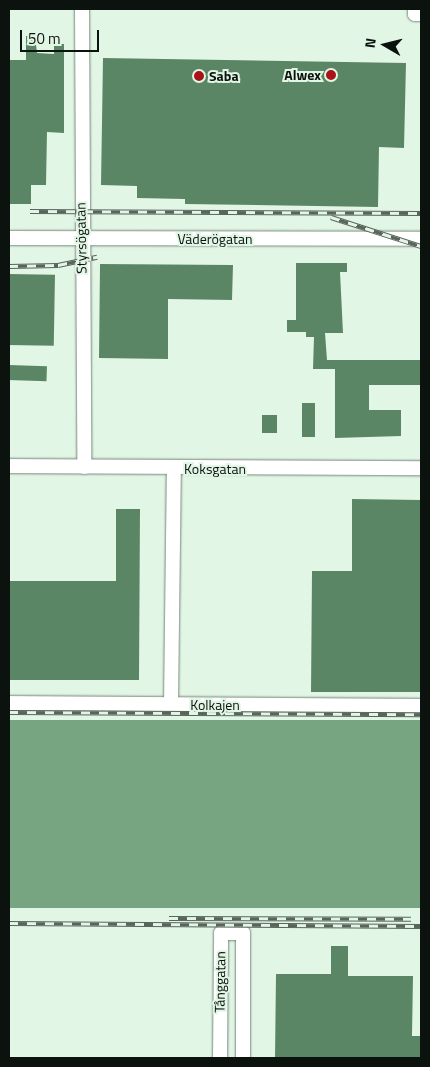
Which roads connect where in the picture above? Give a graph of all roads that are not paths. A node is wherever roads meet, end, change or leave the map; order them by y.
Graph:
1 (82, 9) edge
2 (415, 9) edge
3 (421, 14) edge
4 (9, 238) edge
5 (81, 238) junction
6 (421, 239) edge
7 (9, 466) edge
8 (84, 467) junction
9 (421, 468) edge
10 (174, 469) junction
11 (9, 703) edge
12 (171, 704) junction
13 (421, 706) edge
14 (220, 1058) edge
15 (243, 1058) edge

1 - 5 street, Styrsögatan
2 - 3 street
4 - 5 street, Väderögatan
5 - 6 street, Väderögatan
5 - 8 street, Styrsögatan
7 - 8 street, Koksgatan
8 - 10 street, Koksgatan
9 - 10 street, Koksgatan
10 - 12 street
11 - 12 street, Kolkajen
12 - 13 street, Kolkajen
14 - 15 street, Tånggatan

